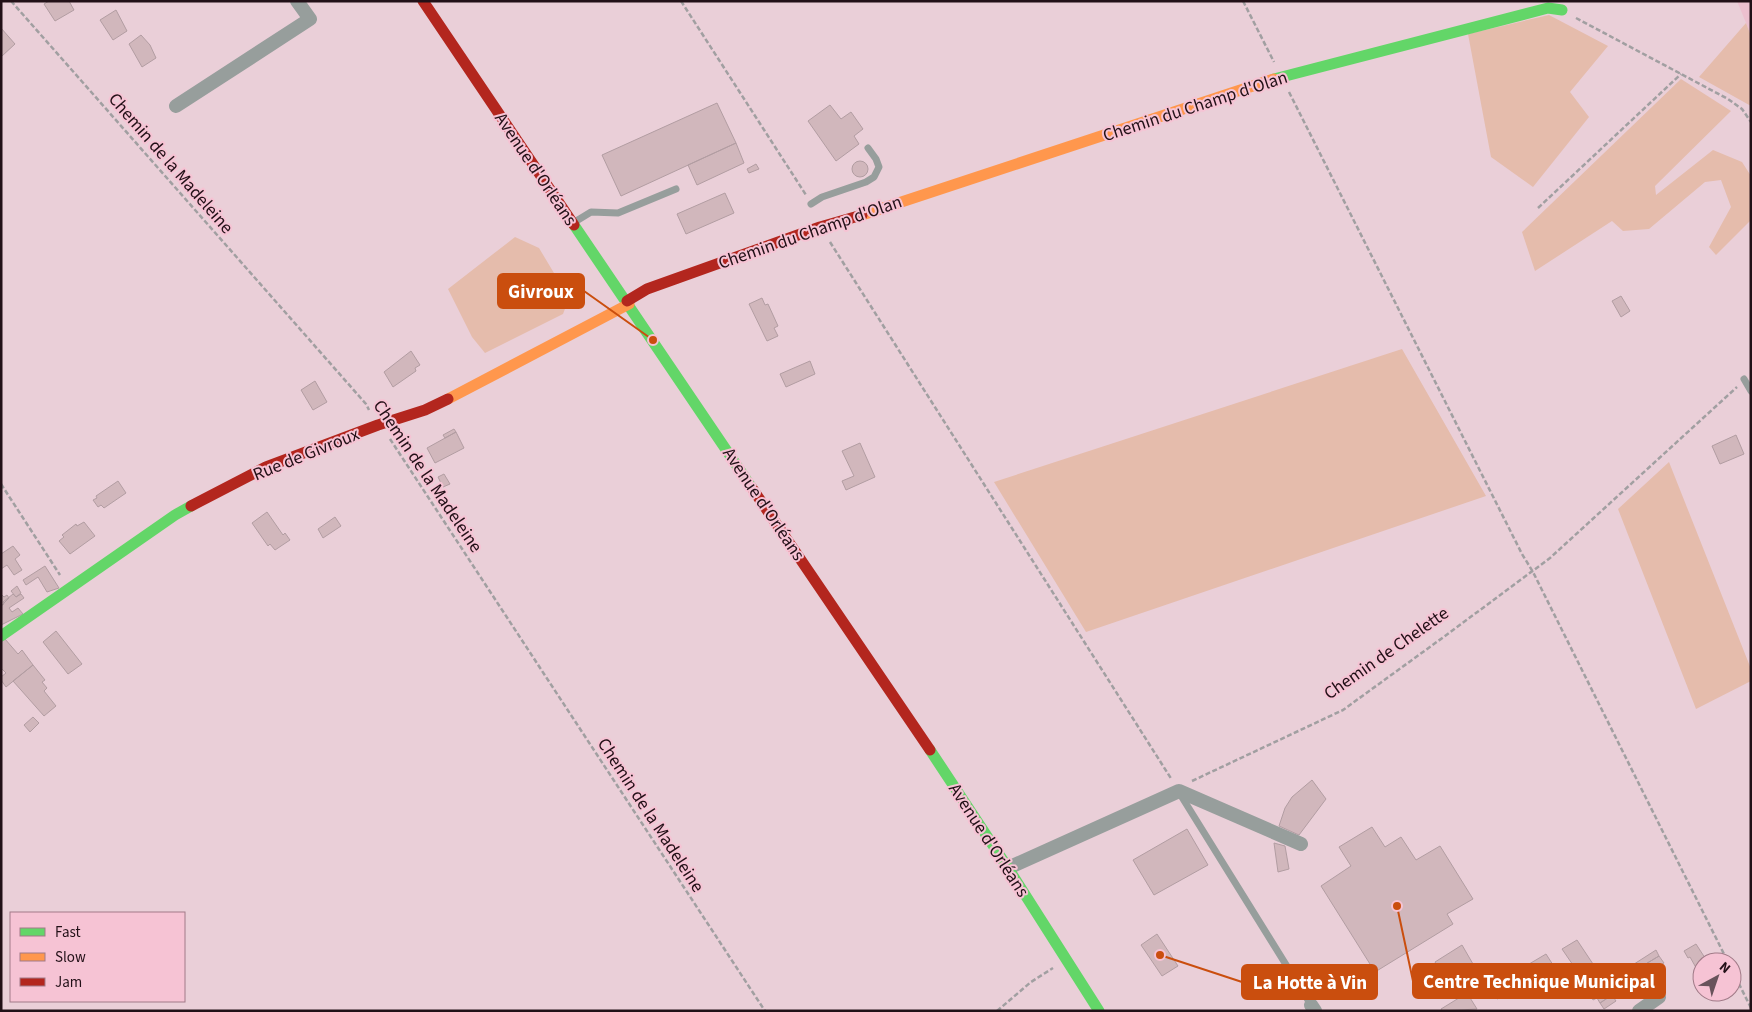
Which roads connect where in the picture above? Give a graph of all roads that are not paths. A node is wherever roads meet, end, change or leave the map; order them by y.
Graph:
1 (297, 1) edge
2 (423, 1) edge
3 (1562, 10) road end
4 (176, 106) dead end
5 (868, 148) dead end
6 (676, 189) dead end
7 (811, 204) road end
8 (573, 223) junction
9 (628, 302) junction
10 (1744, 380) dead end
11 (1751, 391) edge
12 (1, 636) edge
13 (1179, 791) junction
14 (1301, 844) dead end
15 (1008, 868) junction
16 (1659, 997) dead end
17 (1313, 1008) edge
18 (1098, 1011) edge
19 (1639, 1011) edge

1 - 4 street
2 - 8 street, Avenue d'Orléans
3 - 9 street, Chemin du Champ d'Olan
5 - 7 lane
6 - 8 lane
8 - 9 street, Avenue d'Orléans
9 - 12 street, Rue de Givroux
9 - 15 street, Avenue d'Orléans
10 - 11 lane
13 - 14 street
13 - 15 street
13 - 17 lane
15 - 18 street, Avenue d'Orléans
16 - 19 street

